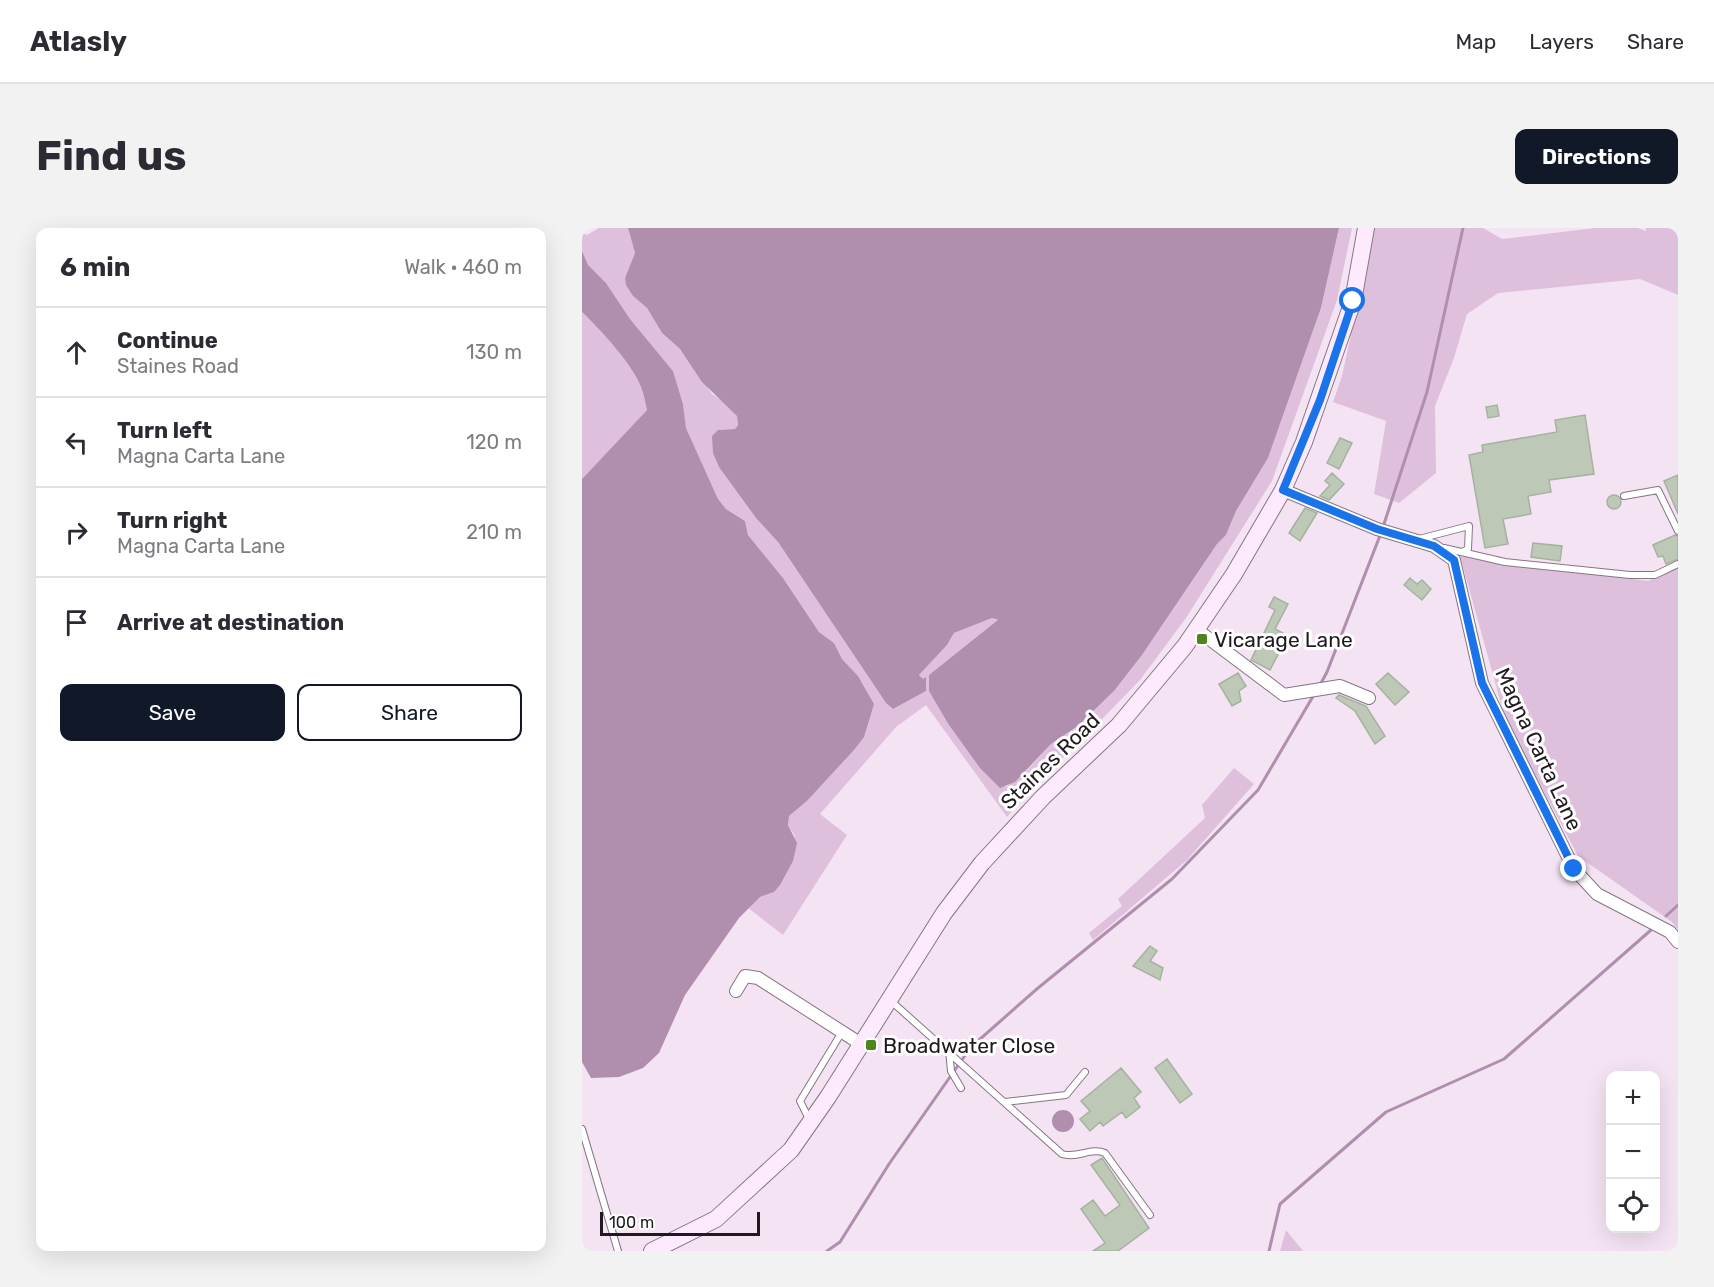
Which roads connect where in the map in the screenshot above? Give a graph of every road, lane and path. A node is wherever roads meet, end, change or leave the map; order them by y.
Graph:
1 (1366, 228) edge
2 (1283, 490) junction
3 (1624, 496) dead end
4 (1678, 531) edge
5 (1415, 540) junction
6 (1434, 546) junction
7 (1462, 552) junction
8 (1678, 564) edge
9 (1196, 629) junction
10 (1369, 698) dead end
11 (1678, 942) edge
12 (736, 991) dead end
13 (889, 999) junction
14 (843, 1032) junction
15 (861, 1044) junction
16 (949, 1050) junction
17 (1084, 1072) dead end
18 (961, 1088) dead end
19 (1005, 1102) junction
20 (810, 1122) junction
21 (582, 1130) edge
22 (1150, 1215) dead end
23 (618, 1251) edge
24 (652, 1251) edge

1 - 2 main road, Staines Road
2 - 5 street, Magna Carta Lane
2 - 9 main road, Staines Road
3 - 4 lane
5 - 6 street, Magna Carta Lane
5 - 7 lane
6 - 7 lane
6 - 11 street, Magna Carta Lane
7 - 8 lane
9 - 10 street
9 - 13 main road, Staines Road
12 - 14 street
13 - 15 main road, Staines Road
13 - 16 lane
14 - 15 street
14 - 20 lane
15 - 20 main road, Staines Road
16 - 18 lane
16 - 19 lane
17 - 19 lane
19 - 22 lane
20 - 24 main road, Staines Road
21 - 23 lane

